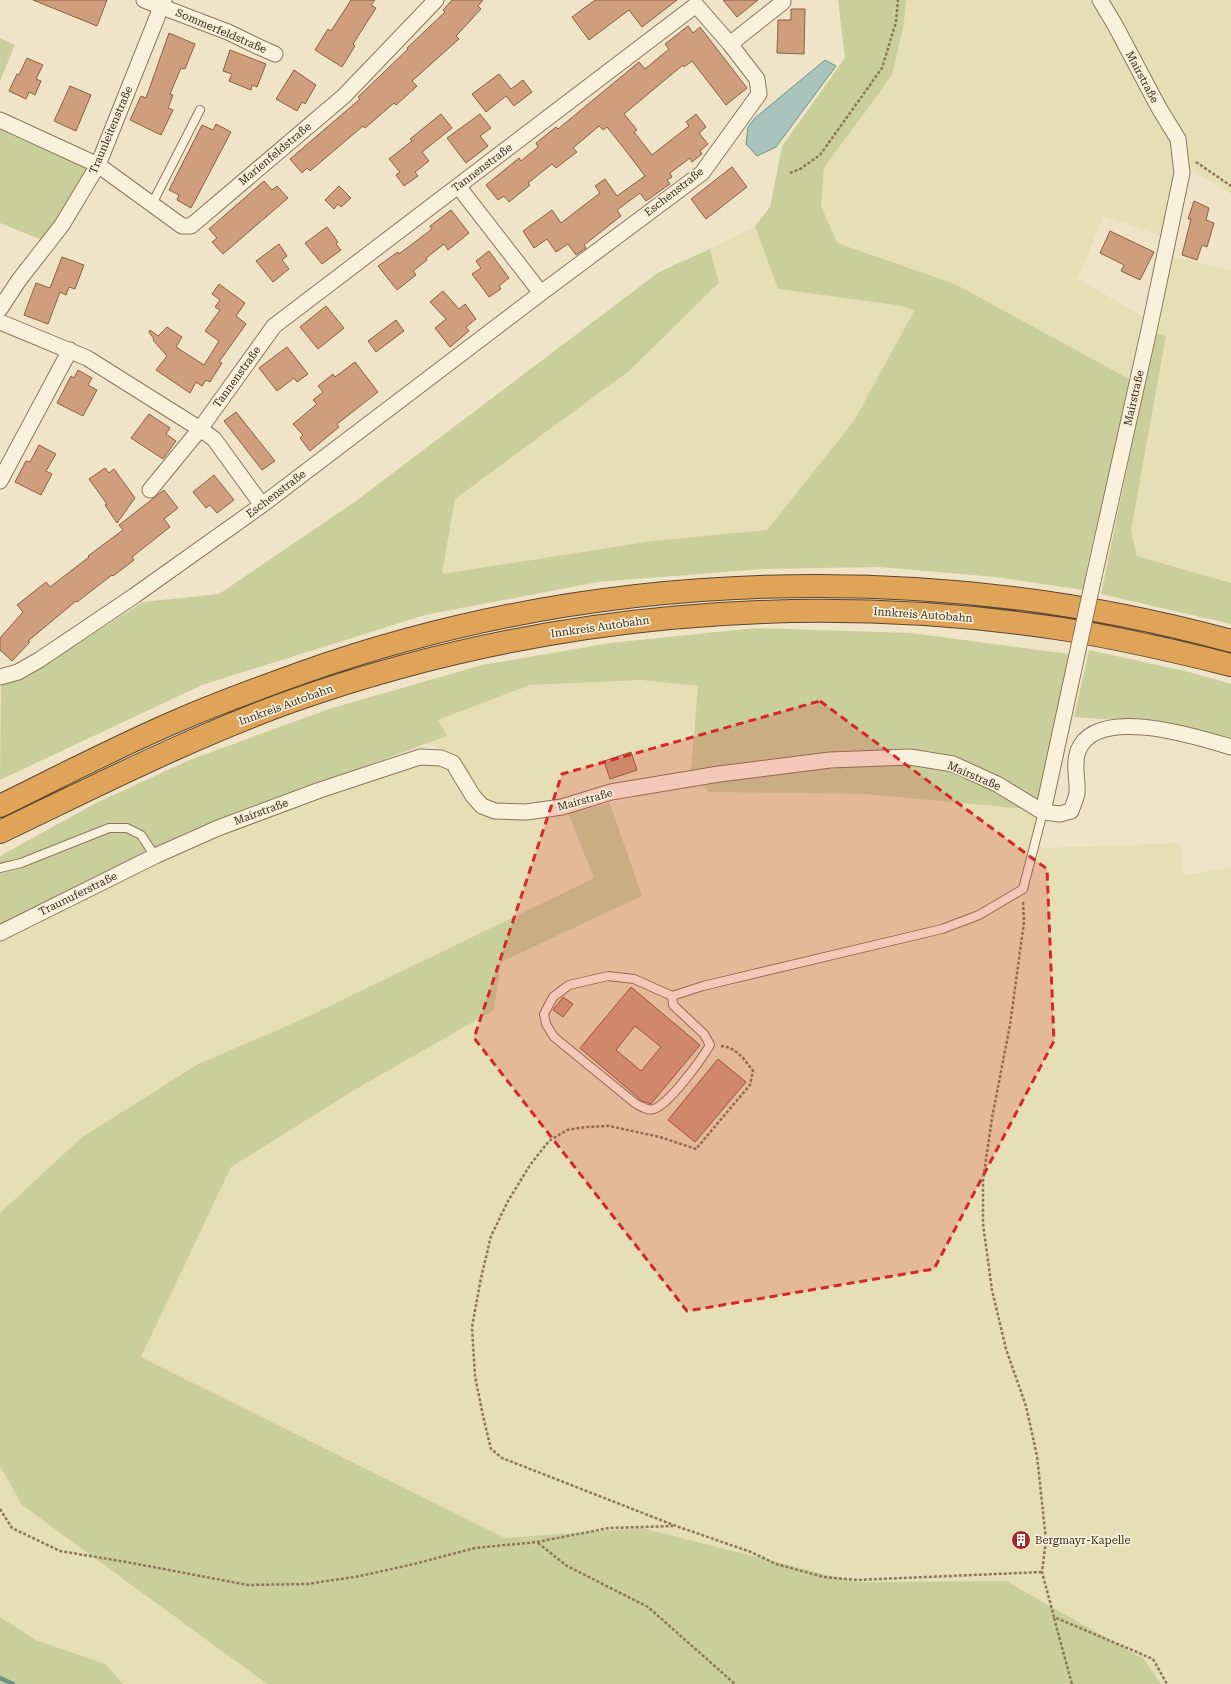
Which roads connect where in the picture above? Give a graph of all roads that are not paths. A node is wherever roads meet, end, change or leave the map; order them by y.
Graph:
1 (144, 0) edge
2 (436, 0) edge
3 (1100, 0) edge
4 (783, 2) dead end
5 (163, 3) edge
6 (730, 44) junction
7 (275, 54) dead end
8 (200, 110) dead end
9 (0, 120) edge
10 (98, 165) junction
11 (458, 186) junction
12 (152, 204) junction
13 (541, 292) junction
14 (0, 309) edge
15 (0, 322) edge
16 (70, 350) junction
17 (200, 429) junction
18 (0, 481) edge
19 (150, 490) dead end
20 (262, 505) junction
21 (1231, 641) edge
22 (1231, 665) edge
23 (0, 677) edge
24 (1231, 747) edge
25 (0, 806) edge
26 (1043, 812) junction
27 (0, 832) edge
28 (155, 856) junction
29 (0, 868) edge
30 (0, 933) edge
31 (672, 996) junction

1 - 5 street, Sommerfeldstraße
2 - 12 street, Marienfeldstraße
3 - 26 street, Mairstraße, bridge
4 - 6 street
5 - 7 street, Sommerfeldstraße
5 - 10 street, Traunleitenstraße
6 - 11 street, Tannenstraße
6 - 13 street, Eschenstraße
8 - 12 lane
9 - 10 street, Marienfeldstraße
10 - 12 street, Marienfeldstraße
10 - 14 street, Traunleitenstraße
11 - 13 street
11 - 17 street, Tannenstraße
13 - 20 street, Eschenstraße
15 - 16 street
16 - 17 street
16 - 18 street
17 - 19 street, Tannenstraße
17 - 20 street
20 - 23 street, Eschenstraße
21 - 25 highway
22 - 27 highway, Innkreis Autobahn
24 - 26 street, Mairstraße
26 - 28 street, Mairstraße
26 - 31 lane, Mairstraße
28 - 29 lane
28 - 30 street, Traunuferstraße
31 - 31 lane

